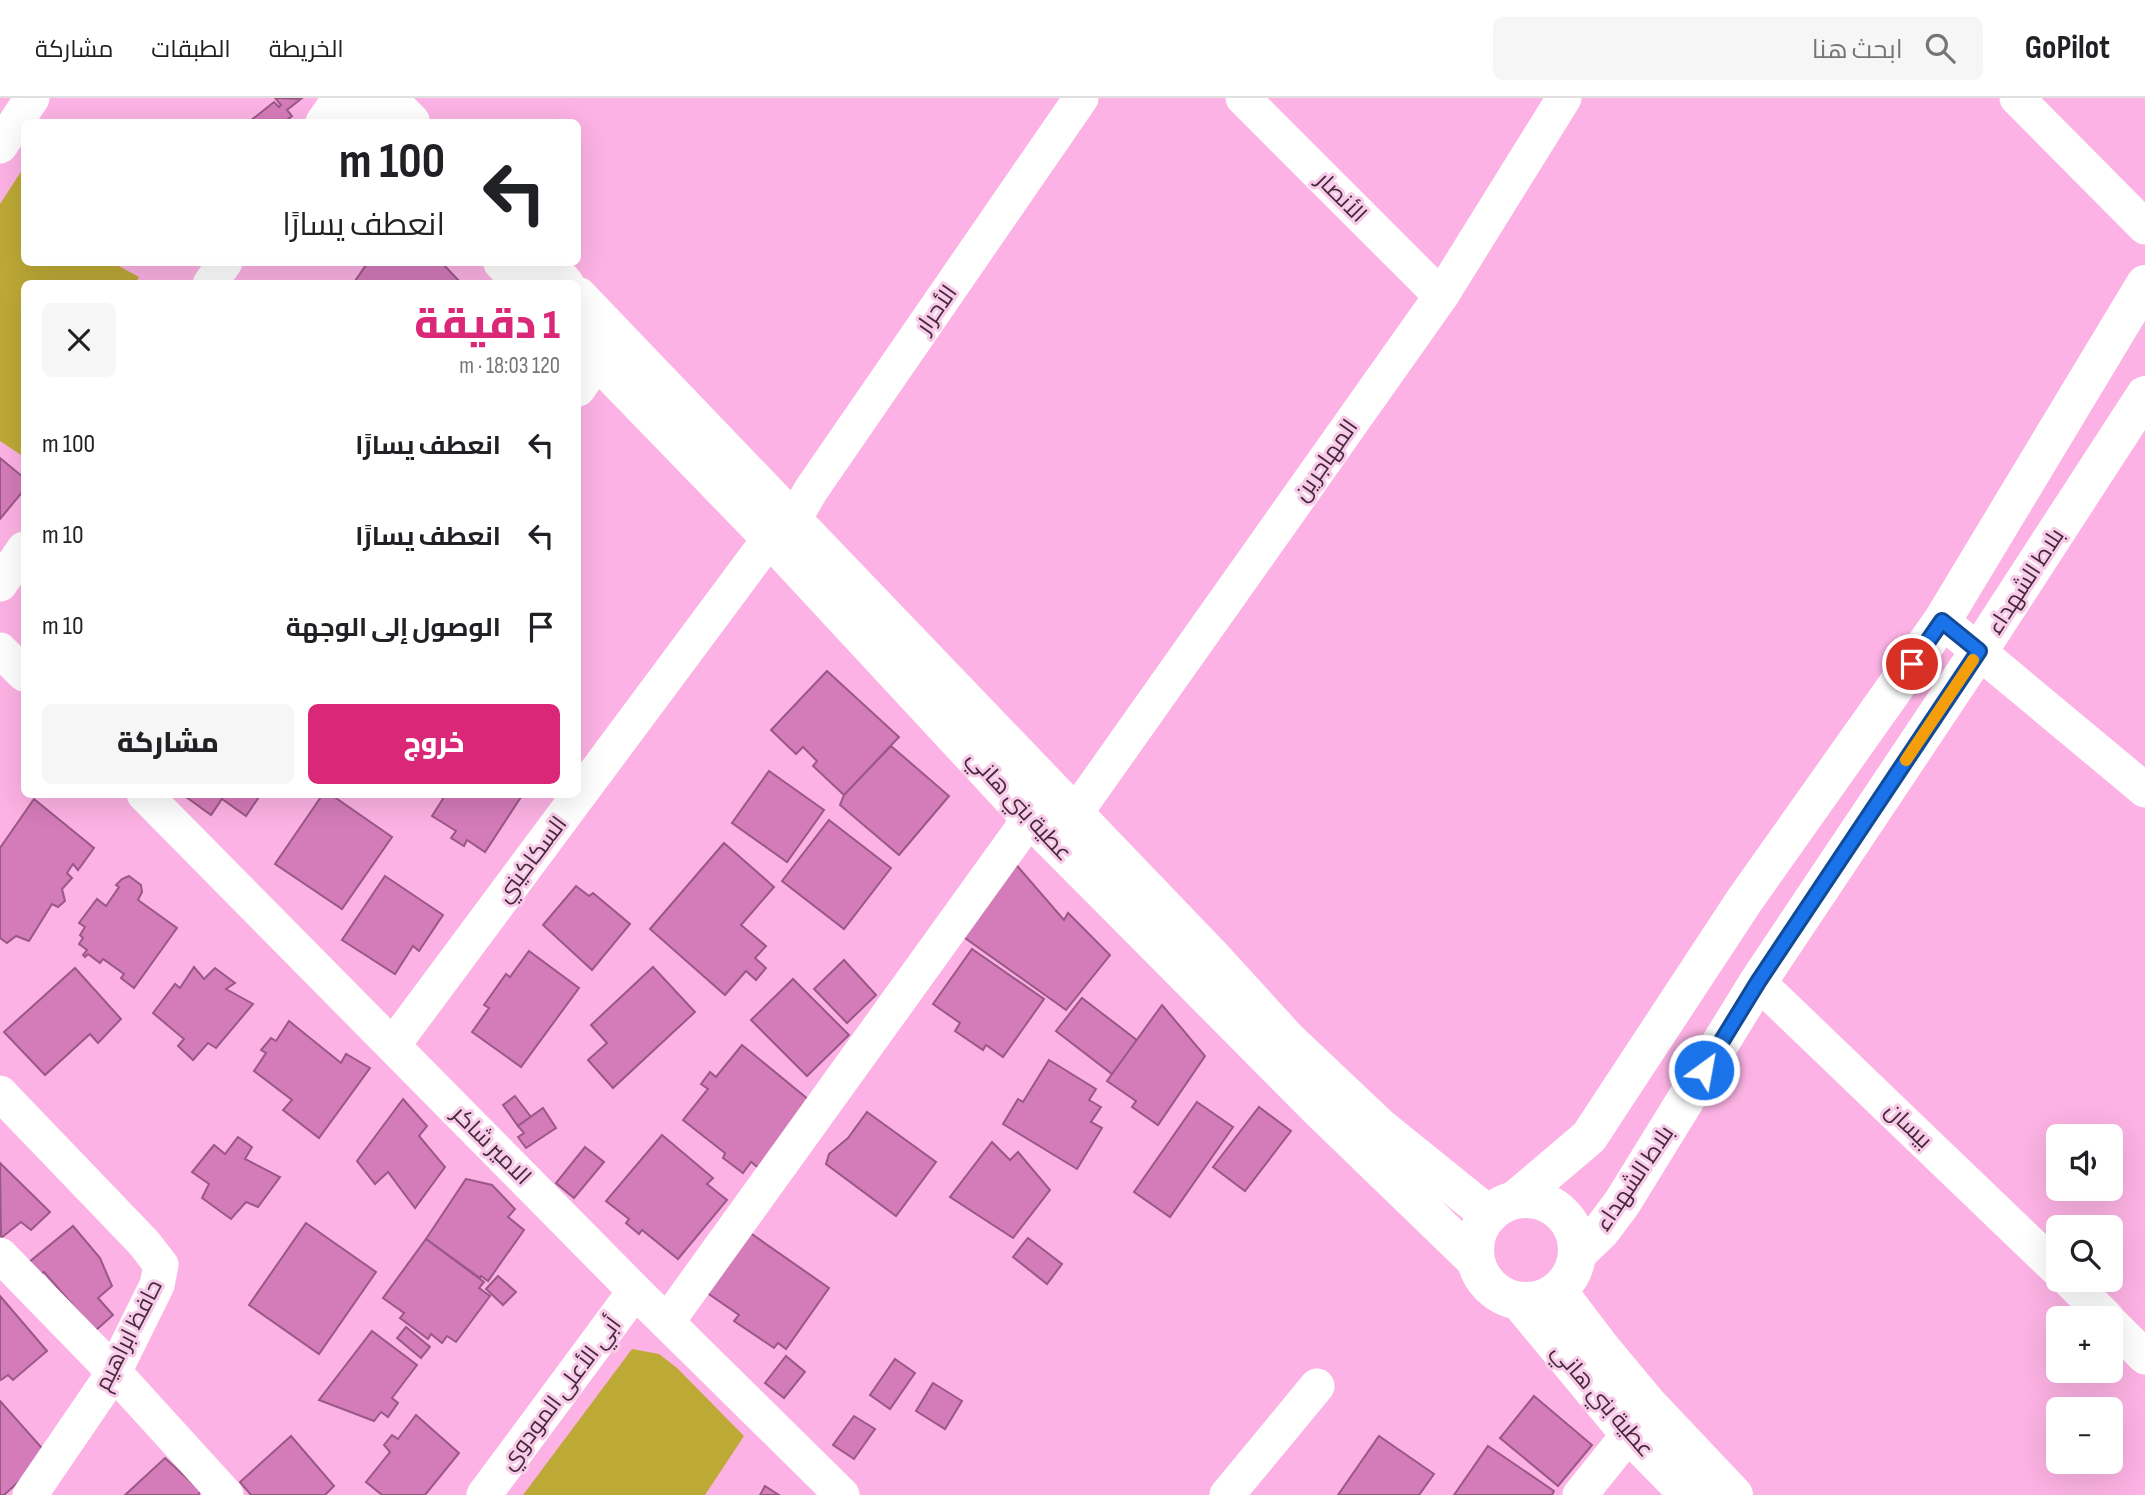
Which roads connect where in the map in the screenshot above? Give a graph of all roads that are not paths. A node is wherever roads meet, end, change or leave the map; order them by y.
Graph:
1 (32, 98) edge
2 (341, 98) edge
3 (387, 98) edge
4 (1081, 98) edge
5 (1243, 98) edge
6 (1564, 98) edge
7 (2017, 98) edge
8 (325, 119) edge
9 (363, 119) edge
10 (408, 119) edge
11 (0, 146) edge
12 (2145, 227) edge
13 (506, 266) edge
14 (549, 266) edge
15 (519, 280) edge
16 (561, 280) edge
17 (2145, 284) edge
18 (1441, 296) junction
19 (581, 299) edge
20 (584, 363) edge
21 (2145, 396) edge
22 (782, 530) junction
23 (21, 553) edge
24 (0, 584) edge
25 (1942, 621) junction
26 (0, 650) edge
27 (1979, 651) junction
28 (21, 671) edge
29 (2145, 790) edge
30 (581, 796) edge
31 (148, 798) edge
32 (580, 798) edge
33 (1074, 815) junction
34 (1030, 818) junction
35 (1758, 982) junction
36 (393, 1045) junction
37 (0, 1094) edge
38 (1502, 1207) junction
39 (1577, 1254) junction
40 (0, 1255) edge
41 (2046, 1258) edge
42 (1475, 1260) junction
43 (635, 1290) junction
44 (1558, 1291) junction
45 (2081, 1292) edge
46 (1519, 1301) junction
47 (2095, 1306) edge
48 (667, 1322) junction
49 (2123, 1335) edge
50 (2145, 1357) edge
51 (114, 1372) junction
52 (1317, 1385) dead end
53 (1629, 1434) junction
54 (30, 1495) edge
55 (226, 1495) edge
56 (484, 1495) edge
57 (842, 1495) edge
58 (1227, 1495) edge
59 (1580, 1495) edge
60 (1689, 1495) edge
61 (1734, 1495) edge

1 - 11 street
2 - 8 street
2 - 9 main road
3 - 10 main road
4 - 22 street, الأحرار
5 - 18 street, الأنصار
6 - 18 street, المهاجرين
7 - 12 street
13 - 15 main road
14 - 16 main road
17 - 25 main road
18 - 33 street, المهاجرين
19 - 22 main road
20 - 22 main road, عطية بني هاني
21 - 27 main road, بلاط الشهداء
22 - 30 street, السكاكيني
22 - 33 main road
22 - 34 main road, عطية بني هاني
23 - 24 street
25 - 27 street
25 - 38 main road
26 - 28 street
27 - 29 street
27 - 35 main road, بلاط الشهداء
31 - 36 street, الامير شاكر
32 - 36 street, السكاكيني
33 - 38 main road
34 - 42 main road, عطية بني هاني
34 - 48 street
35 - 39 main road, بلاط الشهداء
35 - 41 street, بيسان
36 - 43 street, الامير شاكر
37 - 51 street, حافظ ابراهيم
38 - 39 main road
38 - 42 main road
39 - 44 main road
40 - 51 street
42 - 46 main road
43 - 48 street, الامير شاكر
43 - 56 street, أبي الأعلى المودوي
44 - 46 main road
44 - 61 main road
45 - 47 street
46 - 53 main road, عطية بني هاني
48 - 57 street, الامير شاكر
49 - 50 street
51 - 54 street, حافظ ابراهيم
51 - 55 street
52 - 58 street
53 - 59 street
53 - 60 main road, عطية بني هاني

